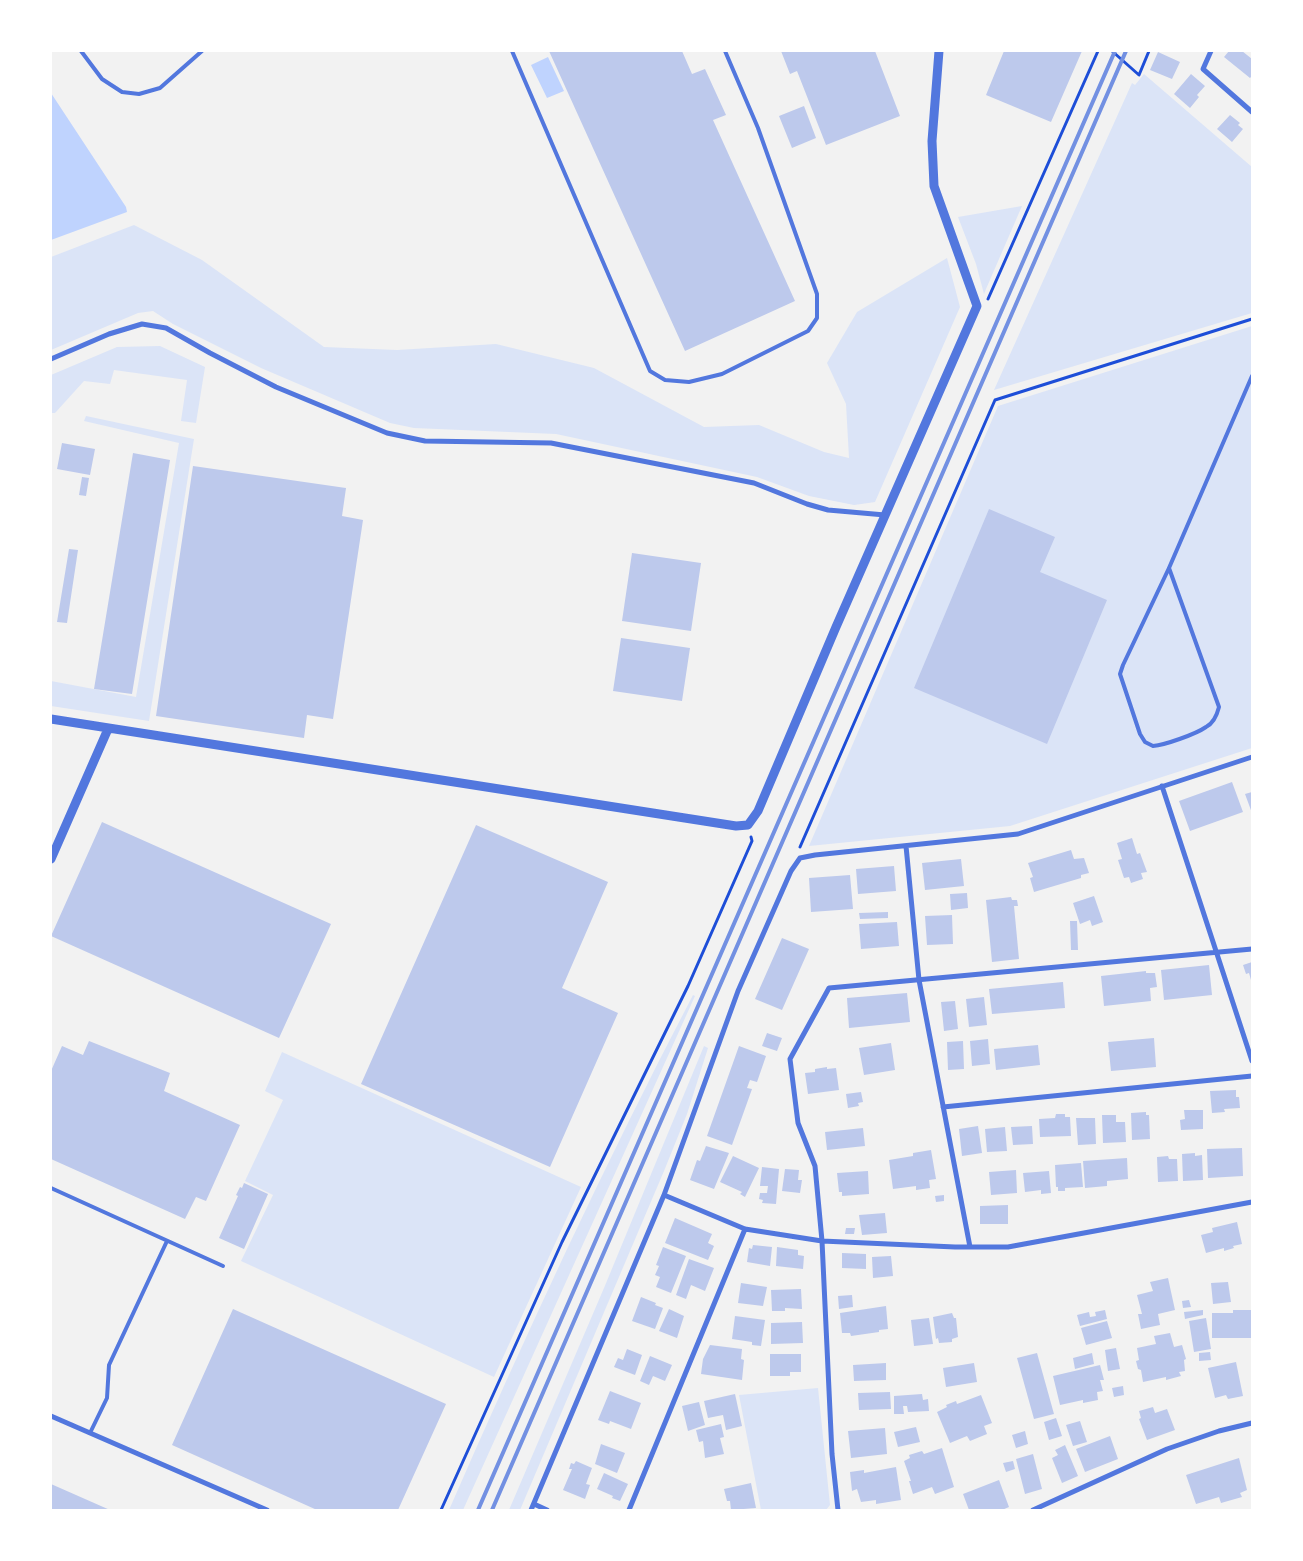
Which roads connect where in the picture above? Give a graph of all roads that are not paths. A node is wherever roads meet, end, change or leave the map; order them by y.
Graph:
1 (81, 51) edge
2 (202, 51) edge
3 (512, 51) edge
4 (724, 51) edge
5 (940, 51) edge
6 (1211, 51) edge
7 (1252, 112) edge
8 (51, 359) edge
9 (1252, 376) edge
10 (886, 515) junction
11 (1169, 568) junction
12 (51, 719) edge
13 (108, 729) junction
14 (1252, 757) edge
15 (1162, 786) junction
16 (906, 846) junction
17 (51, 859) edge
18 (1252, 949) edge
19 (1216, 952) junction
20 (920, 980) junction
21 (1252, 1061) edge
22 (1252, 1076) edge
23 (943, 1107) junction
24 (51, 1188) edge
25 (664, 1195) junction
26 (1252, 1202) edge
27 (745, 1229) junction
28 (167, 1241) junction
29 (822, 1241) junction
30 (970, 1247) junction
31 (223, 1266) dead end
32 (51, 1416) edge
33 (1252, 1423) edge
34 (90, 1433) junction
35 (532, 1507) edge
36 (267, 1510) edge
37 (547, 1510) edge
38 (629, 1510) edge
39 (838, 1510) edge
40 (1033, 1510) edge

1 - 2 lane
3 - 4 lane
5 - 10 street
6 - 7 street
8 - 10 street
9 - 11 lane
10 - 13 street
11 - 11 lane
12 - 13 street
13 - 17 street
14 - 15 street
15 - 16 street
15 - 19 street
16 - 20 street
16 - 25 street
18 - 19 street
19 - 20 street
19 - 21 street
20 - 23 street
20 - 29 street
22 - 23 street
23 - 30 street
24 - 28 lane
25 - 27 street
25 - 35 street
26 - 30 street
27 - 29 street
27 - 38 street
28 - 31 lane
28 - 34 lane
29 - 30 street
29 - 39 street
32 - 34 street
33 - 40 street
34 - 36 street
35 - 37 street

